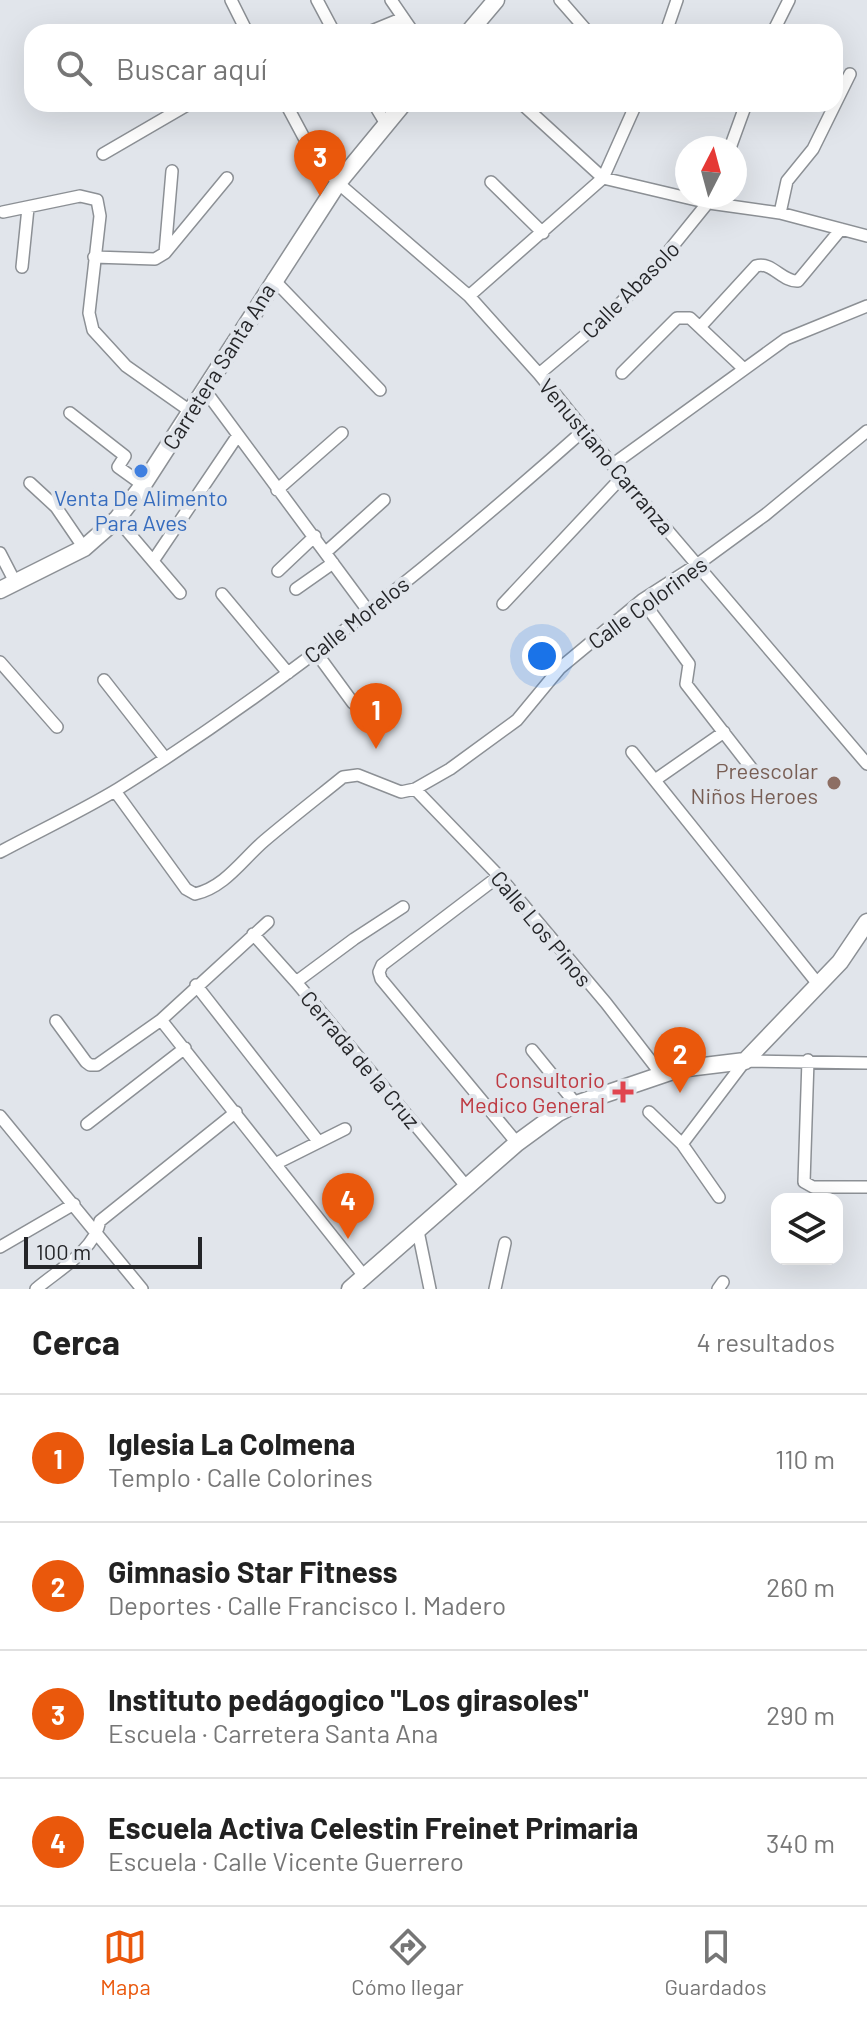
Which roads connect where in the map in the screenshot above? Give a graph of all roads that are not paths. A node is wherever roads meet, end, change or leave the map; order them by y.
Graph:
1 (231, 0) edge
2 (317, 0) edge
3 (391, 0) edge
4 (496, 0) edge
5 (560, 0) edge
6 (677, 0) edge
7 (789, 0) edge
8 (403, 18) junction
9 (243, 24) edge
10 (330, 24) edge
11 (388, 24) edge
12 (407, 24) edge
13 (476, 24) edge
14 (581, 24) edge
15 (669, 24) edge
16 (777, 24) edge
17 (850, 74) dead end
18 (843, 88) edge
19 (175, 112) edge
20 (290, 112) edge
21 (379, 112) edge
22 (396, 112) edge
23 (531, 112) edge
24 (632, 112) edge
25 (743, 112) edge
26 (831, 112) edge
27 (386, 124) junction
28 (734, 136) edge
29 (103, 154) dead end
30 (172, 171) dead end
31 (227, 178) dead end
32 (603, 178) junction
33 (491, 182) dead end
34 (338, 183) junction
35 (675, 193) edge
36 (747, 207) edge
37 (28, 208) junction
38 (704, 208) edge
39 (3, 212) dead end
40 (780, 213) junction
41 (841, 229) junction
42 (543, 233) junction
43 (867, 236) edge
44 (165, 253) junction
45 (94, 257) junction
46 (22, 267) dead end
47 (273, 279) junction
48 (469, 296) junction
49 (867, 306) edge
50 (700, 327) junction
51 (744, 369) junction
52 (622, 373) dead end
53 (539, 374) junction
54 (204, 389) junction
55 (380, 390) dead end
56 (190, 411) junction
57 (70, 413) dead end
58 (584, 430) junction
59 (867, 431) edge
60 (342, 433) dead end
61 (238, 435) junction
62 (612, 465) junction
63 (622, 477) junction
64 (30, 483) dead end
65 (143, 485) junction
66 (277, 490) junction
67 (384, 500) dead end
68 (117, 519) junction
69 (315, 536) junction
70 (84, 548) junction
71 (326, 552) junction
72 (0, 553) edge
73 (153, 561) junction
74 (333, 563) junction
75 (698, 564) junction
76 (278, 571) dead end
77 (7, 586) edge
78 (296, 589) dead end
79 (180, 593) dead end
80 (222, 594) dead end
81 (642, 600) junction
82 (503, 604) dead end
83 (369, 612) junction
84 (315, 651) junction
85 (0, 662) edge
86 (288, 673) junction
87 (104, 680) dead end
88 (353, 703) dead end
89 (57, 727) dead end
90 (724, 732) junction
91 (632, 752) dead end
92 (165, 758) junction
93 (867, 764) edge
94 (752, 769) dead end
95 (655, 780) junction
96 (415, 789) junction
97 (115, 791) junction
98 (0, 852) edge
99 (499, 876) junction
100 (403, 907) dead end
101 (268, 922) dead end
102 (867, 922) edge
103 (253, 934) junction
104 (296, 982) junction
105 (818, 984) junction
106 (196, 985) junction
107 (161, 1020) junction
108 (56, 1021) dead end
109 (185, 1048) junction
110 (532, 1050) dead end
111 (808, 1060) junction
112 (745, 1061) junction
113 (867, 1063) edge
114 (661, 1074) junction
115 (576, 1104) junction
116 (236, 1112) junction
117 (649, 1112) dead end
118 (0, 1116) edge
119 (87, 1124) dead end
120 (345, 1129) dead end
121 (318, 1141) junction
122 (517, 1143) junction
123 (682, 1144) junction
124 (275, 1164) junction
125 (466, 1186) junction
126 (867, 1187) edge
127 (719, 1197) dead end
128 (74, 1204) junction
129 (418, 1231) junction
130 (98, 1233) junction
131 (505, 1243) dead end
132 (0, 1247) edge
133 (364, 1276) junction
134 (36, 1289) edge
135 (142, 1289) edge
136 (350, 1289) edge
137 (430, 1289) edge
138 (495, 1289) edge

1 - 9 street
2 - 10 street
3 - 8 street
4 - 13 main road
5 - 14 street
6 - 15 street
7 - 16 street
8 - 11 street
8 - 12 street
17 - 18 street
19 - 29 street
20 - 34 street, Venustiano Carranza
21 - 27 street
22 - 27 main road, Carretera Santa Ana
23 - 32 street
24 - 32 street
25 - 28 street
26 - 40 street
27 - 34 main road, Carretera Santa Ana
30 - 44 street
31 - 44 street
32 - 35 street
32 - 42 street
33 - 42 street
34 - 47 main road, Carretera Santa Ana
34 - 48 street, Venustiano Carranza
36 - 40 street
37 - 39 street
37 - 45 street
37 - 46 street
38 - 53 street, Calle Abasolo
40 - 41 street
41 - 43 street
41 - 50 street
42 - 48 street
44 - 45 street
45 - 56 street
47 - 54 main road, Carretera Santa Ana
47 - 55 street
48 - 53 street, Venustiano Carranza
49 - 51 street
50 - 51 street
50 - 52 street
51 - 62 street
53 - 58 street, Venustiano Carranza
54 - 56 main road, Carretera Santa Ana
54 - 61 street
56 - 65 main road, Carretera Santa Ana
57 - 65 street
58 - 62 street, Venustiano Carranza
58 - 83 street, Calle Morelos
59 - 75 street, Calle Colorines
60 - 66 street
61 - 66 street
61 - 73 street
62 - 63 street, Venustiano Carranza
63 - 75 street, Venustiano Carranza
63 - 82 street
64 - 70 street
65 - 68 main road, Carretera Santa Ana
66 - 69 street
67 - 71 street
68 - 70 main road, Carretera Santa Ana
68 - 73 street
69 - 71 street
69 - 76 street
70 - 77 main road, Carretera Santa Ana
71 - 74 street
72 - 77 street
73 - 79 street
74 - 78 street
74 - 83 street
75 - 81 street, Calle Colorines
75 - 93 street, Venustiano Carranza
80 - 86 street
81 - 90 street
81 - 96 street, Calle Colorines
83 - 84 street, Calle Morelos
84 - 86 street, Calle Morelos
84 - 88 street
85 - 89 street
86 - 92 street, Calle Morelos
87 - 92 street
90 - 94 street
90 - 95 street
91 - 95 street
92 - 97 street, Calle Morelos
95 - 105 street
96 - 97 street
96 - 99 street, Calle Los Pinos
97 - 98 street, Calle Morelos
99 - 114 street, Calle Los Pinos
99 - 122 street
100 - 104 street
101 - 103 street
102 - 105 main road
103 - 104 street, Cerrada de la Cruz
103 - 106 street
104 - 125 street, Cerrada de la Cruz
105 - 112 main road
106 - 107 street
106 - 121 street
107 - 108 street
107 - 109 street
109 - 116 street
109 - 119 street
110 - 115 street
111 - 112 street
111 - 113 street
111 - 126 street
112 - 114 main road
112 - 123 street
114 - 115 main road
115 - 122 main road
116 - 124 street
116 - 130 street
117 - 123 street
118 - 128 street
120 - 121 street
121 - 124 street
122 - 125 main road
123 - 127 street
124 - 133 street
125 - 129 main road
128 - 130 street
128 - 132 street
129 - 133 main road
129 - 137 street
130 - 134 street
130 - 135 street
131 - 138 street
133 - 136 main road

